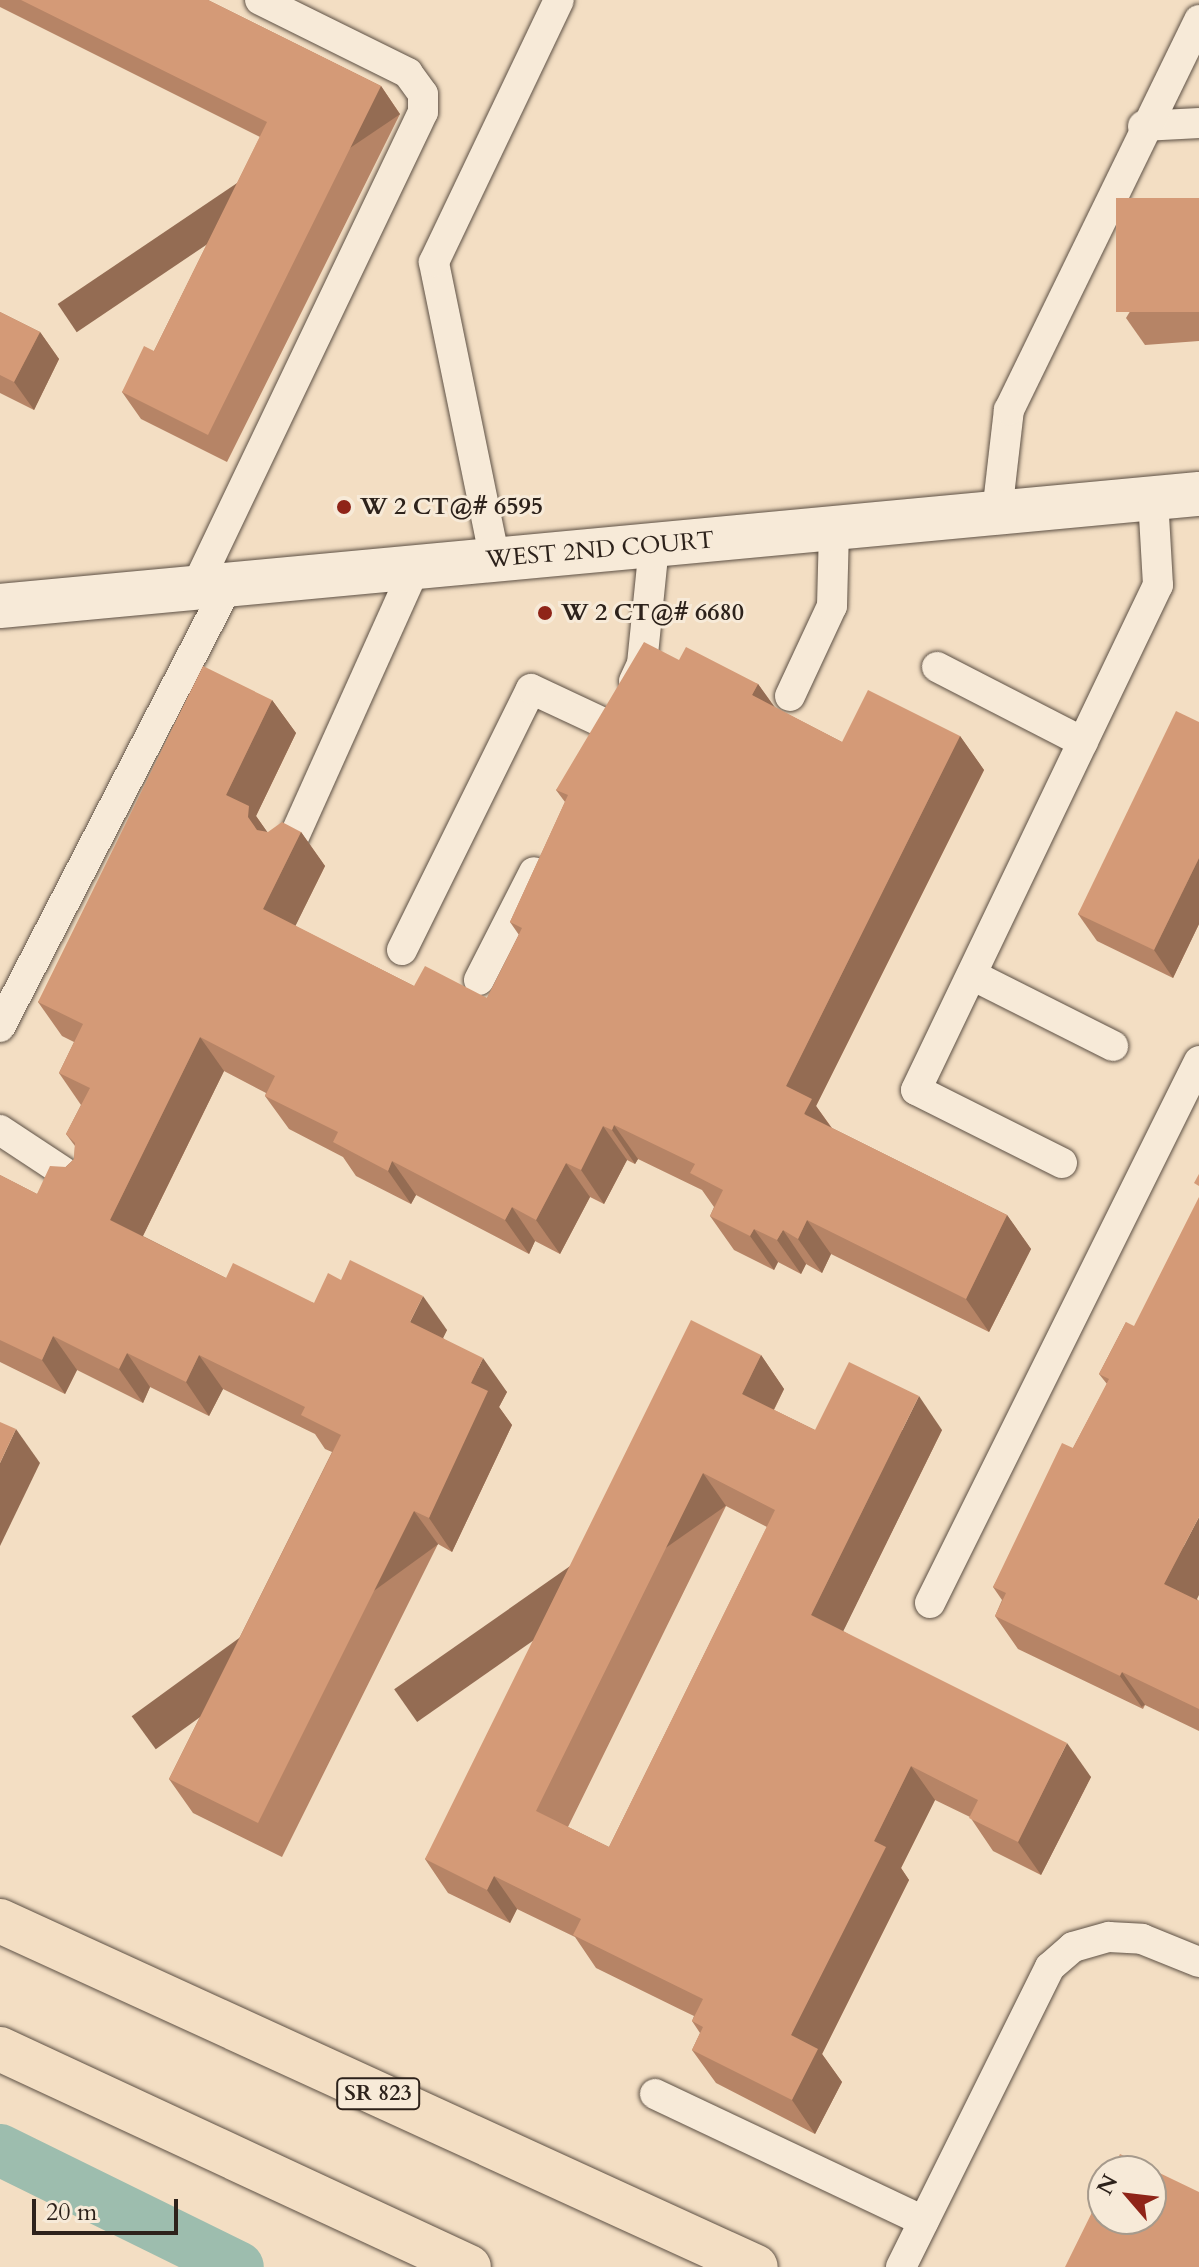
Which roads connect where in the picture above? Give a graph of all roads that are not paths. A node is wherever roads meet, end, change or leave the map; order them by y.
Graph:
1 (260, 0) edge
2 (559, 0) edge
3 (1199, 20) edge
4 (1199, 123) edge
5 (1143, 126) junction
6 (1199, 494) edge
7 (1153, 499) junction
8 (997, 513) junction
9 (834, 529) junction
10 (654, 545) junction
11 (495, 560) junction
12 (415, 568) junction
13 (212, 586) junction
14 (0, 606) edge
15 (937, 667) dead end
16 (790, 696) dead end
17 (610, 726) junction
18 (1083, 742) junction
19 (596, 754) edge
20 (552, 839) edge
21 (289, 848) edge
22 (402, 950) dead end
23 (972, 975) junction
24 (479, 980) dead end
25 (0, 1027) edge
26 (1113, 1046) dead end
27 (1199, 1061) edge
28 (0, 1130) edge
29 (1062, 1163) dead end
30 (82, 1184) edge
31 (930, 1603) dead end
32 (0, 1921) edge
33 (1199, 1962) edge
34 (0, 2049) edge
35 (655, 2094) dead end
36 (924, 2221) junction
37 (469, 2267) edge
38 (756, 2267) edge
39 (901, 2267) edge

1 - 13 lane
2 - 11 lane
3 - 5 lane
4 - 5 lane
5 - 8 lane
6 - 7 main road, WEST 2ND COURT
7 - 8 main road, WEST 2ND COURT
7 - 18 lane
8 - 9 main road, WEST 2ND COURT
9 - 10 main road, WEST 2ND COURT
9 - 16 lane
10 - 11 main road, WEST 2ND COURT
10 - 17 lane
11 - 12 main road, WEST 2ND COURT
12 - 13 main road, WEST 2ND COURT
12 - 21 lane
13 - 14 main road, WEST 2ND COURT
13 - 25 lane
15 - 18 lane
17 - 19 lane
17 - 22 lane
18 - 23 lane
20 - 24 lane
23 - 26 lane
23 - 29 lane
27 - 31 lane
28 - 30 lane
32 - 38 main road, SR 823
33 - 36 lane
34 - 37 main road
35 - 36 lane
36 - 39 lane

